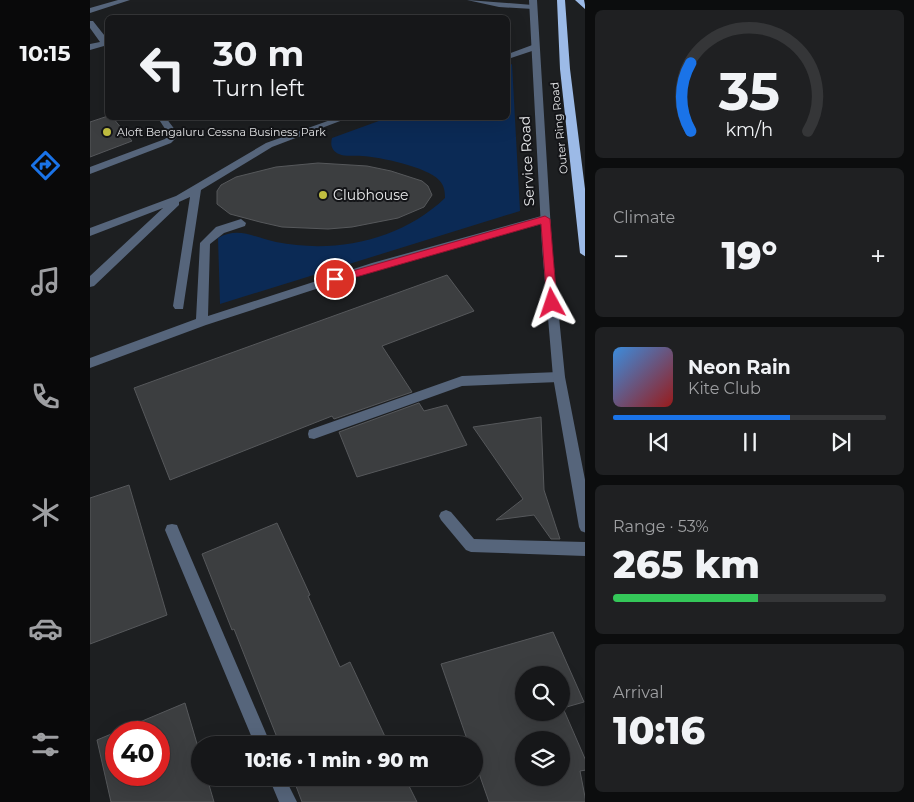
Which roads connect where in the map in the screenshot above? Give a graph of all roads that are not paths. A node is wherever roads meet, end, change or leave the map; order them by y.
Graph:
1 (126, 0) edge
2 (471, 0) edge
3 (561, 0) edge
4 (579, 0) edge
5 (533, 4) edge
6 (585, 8) edge
7 (90, 11) edge
8 (90, 23) edge
9 (93, 32) edge
10 (105, 43) edge
11 (105, 44) edge
12 (90, 47) edge
13 (536, 47) junction
14 (510, 56) edge
15 (163, 120) edge
16 (338, 120) edge
17 (90, 171) edge
18 (196, 189) junction
19 (180, 198) junction
20 (545, 219) junction
21 (241, 223) dead end
22 (90, 232) edge
23 (585, 253) edge
24 (90, 283) edge
25 (179, 306) dead end
26 (202, 322) junction
27 (90, 364) edge
28 (559, 377) junction
29 (314, 434) dead end
30 (446, 516) dead end
31 (585, 527) edge
32 (172, 530) dead end
33 (585, 549) edge
34 (259, 736) edge
35 (281, 786) edge
36 (288, 802) edge

1 - 7 street
2 - 5 street
3 - 23 highway, Outer Ring Road
4 - 6 highway
5 - 13 street, Service Road
8 - 9 street
9 - 10 street
11 - 12 street
13 - 14 street
13 - 20 street, Service Road
15 - 17 street
16 - 18 street
18 - 19 street
18 - 25 street
19 - 22 street
19 - 24 street
20 - 26 street
20 - 28 street, Service Road
21 - 26 street
26 - 27 street
28 - 29 street
28 - 31 street, Service Road
30 - 33 street
32 - 34 street
35 - 36 street

